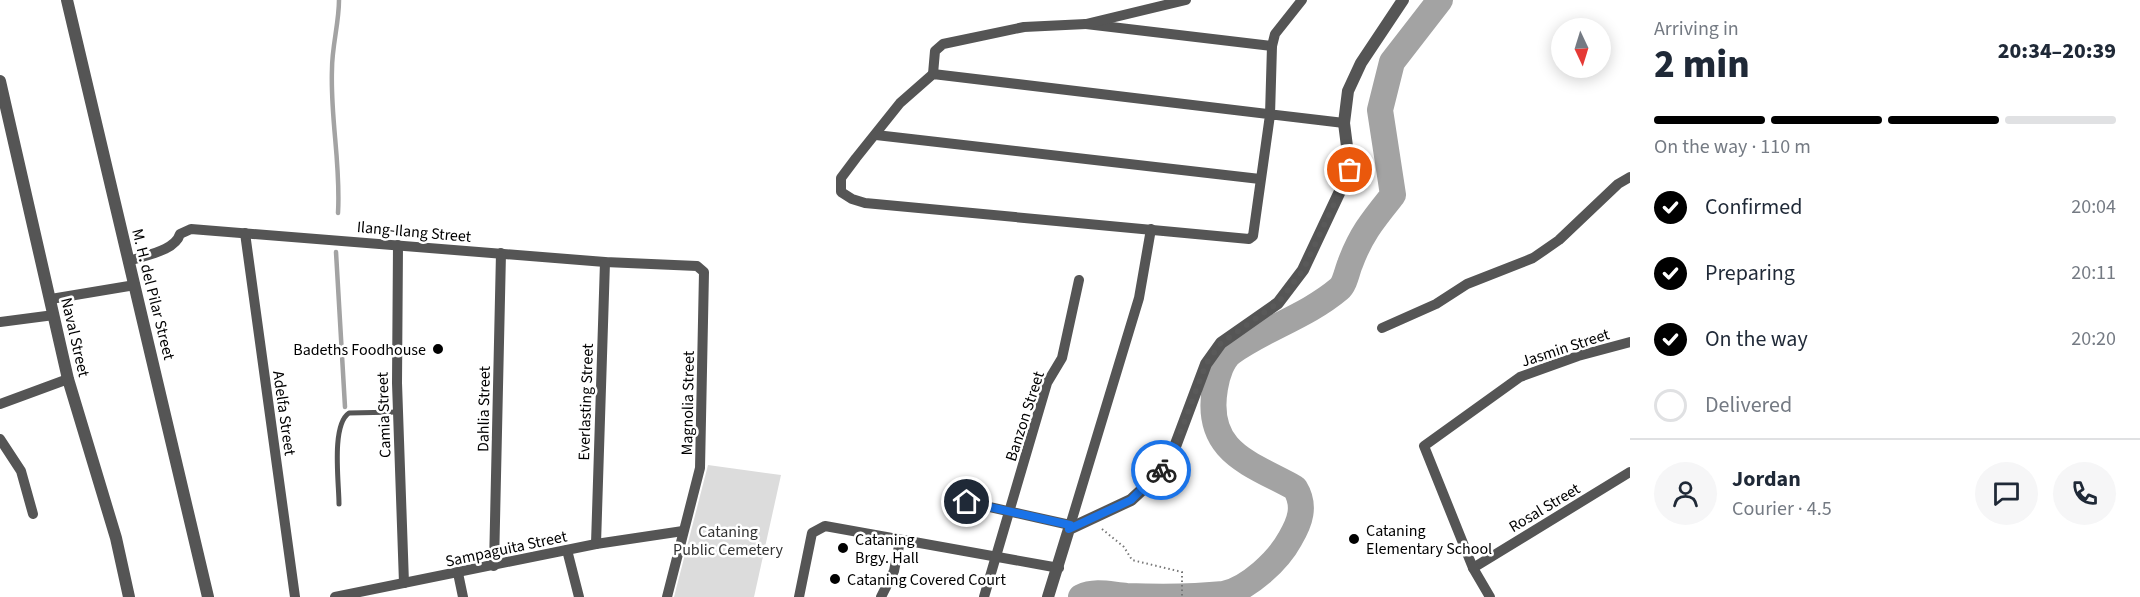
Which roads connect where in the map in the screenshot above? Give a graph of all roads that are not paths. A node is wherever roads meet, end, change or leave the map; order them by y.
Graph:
1 (66, 0) edge
2 (1186, 0) edge
3 (1302, 0) edge
4 (1403, 0) edge
5 (1086, 24) junction
6 (1272, 46) junction
7 (933, 74) junction
8 (0, 81) edge
9 (1270, 115) junction
10 (1344, 123) junction
11 (876, 135) junction
12 (1630, 177) edge
13 (1260, 179) junction
14 (1151, 229) junction
15 (245, 233) junction
16 (398, 245) junction
17 (501, 253) junction
18 (129, 261) junction
19 (605, 262) junction
20 (704, 272) joint
21 (1079, 279) dead end
22 (135, 285) junction
23 (51, 299) junction
24 (54, 315) junction
25 (0, 322) edge
26 (1382, 328) dead end
27 (1630, 342) edge
28 (68, 379) junction
29 (0, 404) edge
30 (398, 412) junction
31 (0, 439) edge
32 (1630, 472) edge
33 (967, 502) dead end
34 (339, 504) dead end
35 (1010, 511) junction
36 (33, 513) dead end
37 (1070, 527) junction
38 (683, 531) junction
39 (900, 541) junction
40 (596, 544) junction
41 (567, 550) junction
42 (997, 558) junction
43 (494, 566) junction
44 (1059, 568) junction
45 (1473, 568) junction
46 (458, 573) junction
47 (404, 584) junction
48 (129, 597) edge
49 (208, 597) edge
50 (295, 597) edge
51 (335, 597) edge
52 (464, 597) edge
53 (579, 597) edge
54 (667, 597) edge
55 (799, 597) edge
56 (881, 597) edge
57 (984, 597) edge
58 (1048, 597) edge
59 (1490, 597) edge

1 - 18 street, M. H. del Pilar Street
2 - 5 street
3 - 6 street
4 - 10 street
5 - 6 street
5 - 7 street
6 - 9 street
7 - 9 street
7 - 11 street
8 - 23 street, Naval Street
9 - 10 street
9 - 13 street
10 - 37 street
11 - 13 street
11 - 14 street
12 - 26 street
13 - 14 street
14 - 37 street
15 - 16 street, Ilang-Ilang Street
15 - 18 street, Ilang-Ilang Street
15 - 50 street, Adelfa Street
16 - 17 street, Ilang-Ilang Street
16 - 30 street, Camia Street
17 - 19 street, Ilang-Ilang Street
17 - 43 street, Dahlia Street
18 - 22 street, M. H. del Pilar Street
19 - 20 street, Ilang-Ilang Street
19 - 40 street, Everlasting Street
20 - 38 street, Magnolia Street
21 - 35 street, Banzon Street
22 - 23 street
22 - 49 street, M. H. del Pilar Street
23 - 24 street, Naval Street
24 - 25 street
24 - 28 street, Naval Street
27 - 45 street, Jasmin Street
28 - 29 street
28 - 48 street, Naval Street
30 - 34 lane
30 - 47 street, Camia Street
31 - 36 street
32 - 45 street, Rosal Street
33 - 35 street
35 - 37 street
35 - 42 street, Banzon Street
37 - 44 street
38 - 40 street, Sampaguita Street
38 - 54 street, Magnolia Street
39 - 42 street
39 - 55 street
39 - 56 street
40 - 41 street, Sampaguita Street
41 - 43 street, Sampaguita Street
41 - 53 street
42 - 44 street
42 - 57 street, Banzon Street
43 - 46 street, Sampaguita Street
44 - 58 street
45 - 59 street
46 - 47 street, Sampaguita Street
46 - 52 street
47 - 51 street, Sampaguita Street

